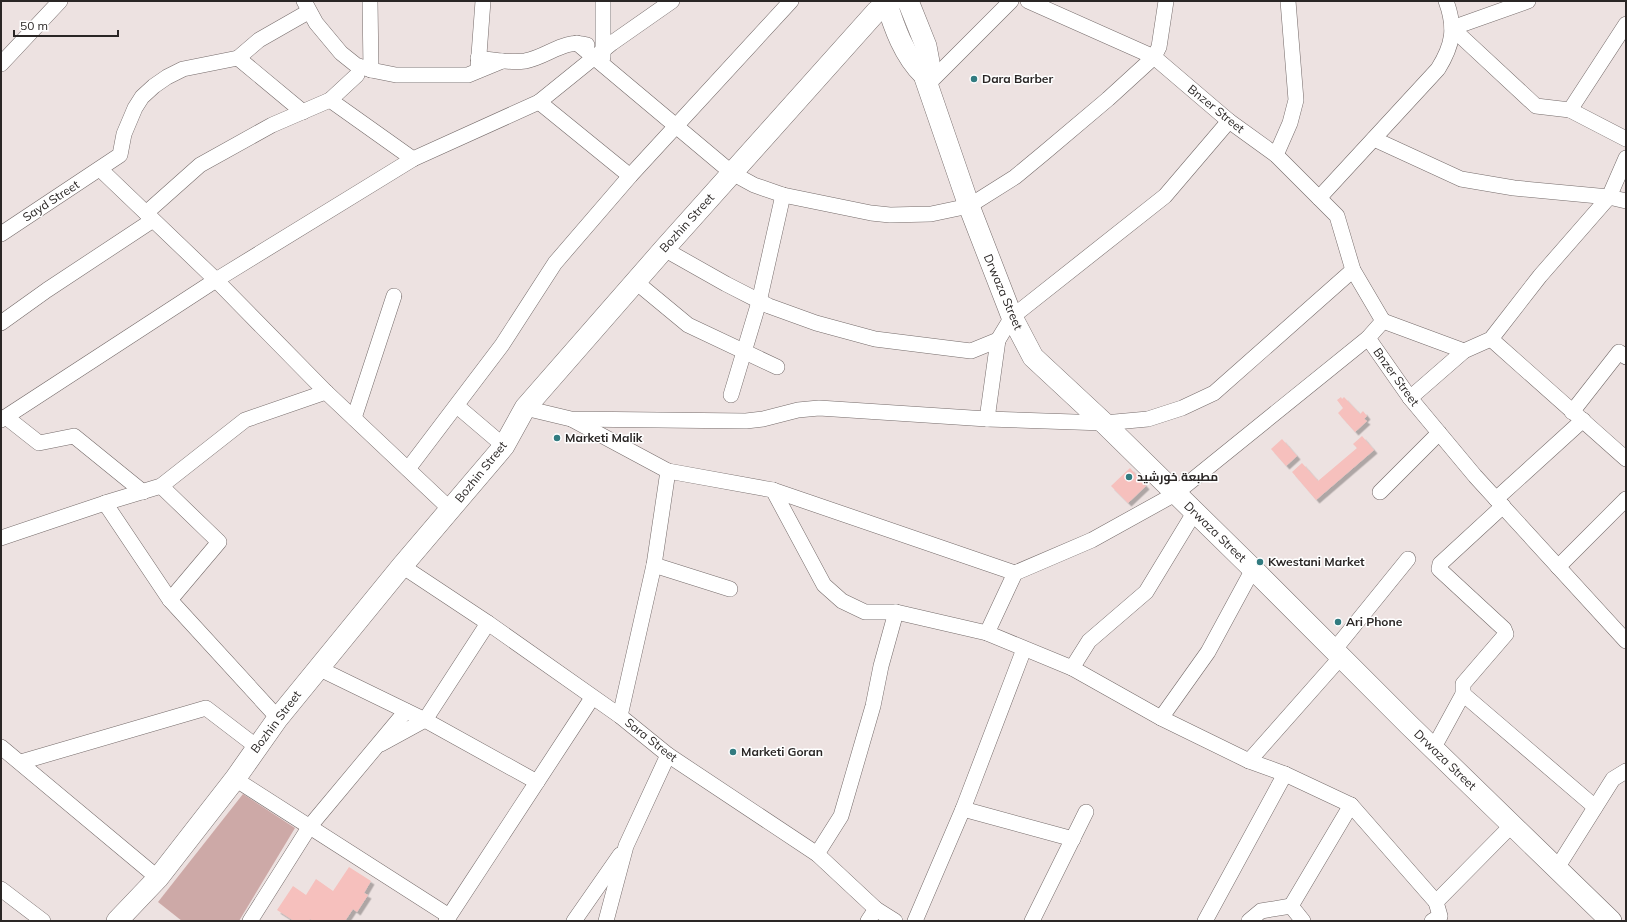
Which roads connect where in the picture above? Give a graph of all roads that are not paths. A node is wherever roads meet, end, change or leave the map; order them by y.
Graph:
1 (370, 1) edge
2 (483, 1) edge
3 (603, 1) edge
4 (672, 1) edge
5 (791, 1) edge
6 (908, 1) edge
7 (1011, 1) edge
8 (1028, 1) edge
9 (1166, 1) edge
10 (1288, 1) edge
11 (1446, 1) edge
12 (1528, 1) edge
13 (58, 2) edge
14 (889, 2) edge
15 (306, 6) edge
16 (1626, 24) edge
17 (1452, 28) junction
18 (601, 57) junction
19 (1154, 57) junction
20 (238, 58) junction
21 (1, 64) edge
22 (478, 65) junction
23 (363, 71) junction
24 (926, 80) junction
25 (539, 102) junction
26 (335, 104) junction
27 (1570, 110) junction
28 (303, 112) junction
29 (1229, 121) junction
30 (676, 126) junction
31 (1374, 139) junction
32 (1626, 139) edge
33 (1276, 155) junction
34 (1626, 158) edge
35 (413, 159) junction
36 (100, 169) junction
37 (732, 173) junction
38 (630, 176) junction
39 (783, 195) junction
40 (1609, 197) junction
41 (1318, 198) junction
42 (1626, 200) edge
43 (969, 206) junction
44 (149, 216) junction
45 (1, 234) edge
46 (664, 249) junction
47 (1353, 270) junction
48 (216, 280) junction
49 (636, 282) junction
50 (394, 296) dead end
51 (759, 302) junction
52 (1012, 317) junction
53 (1383, 321) junction
54 (1, 323) edge
55 (1368, 338) junction
56 (1491, 339) junction
57 (998, 340) junction
58 (1624, 350) edge
59 (1464, 351) junction
60 (744, 352) junction
61 (777, 367) dead end
62 (326, 392) junction
63 (730, 395) dead end
64 (1410, 398) junction
65 (457, 406) junction
66 (525, 408) junction
67 (1577, 416) junction
68 (354, 418) junction
69 (4, 419) edge
70 (571, 419) junction
71 (987, 419) junction
72 (1104, 423) junction
73 (1439, 433) junction
74 (504, 446) junction
75 (1626, 459) edge
76 (408, 469) junction
77 (668, 472) junction
78 (161, 486) junction
79 (773, 490) junction
80 (143, 492) junction
81 (1380, 492) dead end
82 (1176, 494) junction
83 (1626, 499) edge
84 (1499, 502) junction
85 (105, 503) junction
86 (450, 509) junction
87 (1194, 513) junction
88 (1, 538) edge
89 (1408, 559) dead end
90 (654, 565) junction
91 (402, 566) junction
92 (1558, 567) junction
93 (1253, 569) junction
94 (1015, 573) junction
95 (730, 589) dead end
96 (170, 600) junction
97 (896, 612) junction
98 (488, 623) junction
99 (987, 633) junction
100 (1626, 641) edge
101 (1024, 649) junction
102 (1338, 653) junction
103 (318, 668) junction
104 (1072, 668) junction
105 (1463, 694) junction
106 (592, 698) junction
107 (406, 711) junction
108 (620, 716) junction
109 (278, 718) junction
110 (1161, 718) junction
111 (425, 720) junction
112 (1, 747) edge
113 (257, 747) junction
114 (375, 747) junction
115 (1434, 749) junction
116 (668, 755) junction
117 (1249, 761) junction
118 (21, 762) junction
119 (1626, 771) edge
120 (1285, 774) junction
121 (235, 779) junction
122 (537, 782) junction
123 (1351, 805) junction
124 (1595, 807) junction
125 (963, 809) junction
126 (1086, 812) dead end
127 (1512, 825) junction
128 (310, 826) junction
129 (1073, 839) junction
130 (626, 846) junction
131 (817, 854) junction
132 (1558, 868) junction
133 (158, 878) junction
134 (1, 889) edge
135 (1291, 906) junction
136 (872, 915) edge
137 (1438, 915) edge
138 (125, 919) edge
139 (256, 919) edge
140 (447, 919) edge
141 (1211, 919) edge
142 (43, 921) edge
143 (574, 921) edge
144 (606, 921) edge
145 (895, 921) edge
146 (915, 921) edge
147 (1032, 921) edge
148 (1249, 921) edge
149 (1303, 921) edge
150 (1611, 921) edge

1 - 23 street
2 - 22 street
3 - 18 street
4 - 18 street
5 - 30 street
6 - 24 street
7 - 24 street
8 - 19 street, Bnzer Street
9 - 19 street
10 - 33 street
11 - 17 street
12 - 17 street
13 - 21 street
14 - 24 street, Drwaza Street
14 - 37 street, Bozhin Street
15 - 20 street
15 - 23 street
16 - 27 street
17 - 27 street
17 - 31 street
18 - 22 street
18 - 25 street
18 - 30 street
19 - 29 street, Bnzer Street
19 - 43 street
20 - 28 street
20 - 36 street, Sayd Street
22 - 23 street
23 - 26 street
24 - 43 street, Drwaza Street
25 - 35 street
25 - 38 street
26 - 28 street
26 - 35 street
27 - 32 street
28 - 44 street
29 - 33 street, Bnzer Street
29 - 52 street
30 - 37 street
30 - 38 street
31 - 40 street
31 - 41 street
33 - 41 street, Bnzer Street
34 - 40 street
35 - 48 street
36 - 44 street
36 - 45 street, Sayd Street
37 - 39 street
37 - 46 street, Bozhin Street
38 - 65 street
39 - 43 street
39 - 51 street
40 - 42 street
40 - 56 street
41 - 47 street, Bnzer Street
43 - 52 street, Drwaza Street
44 - 48 street
44 - 54 street
46 - 49 street, Bozhin Street
46 - 51 street
47 - 53 street, Bnzer Street
47 - 72 street
48 - 62 street
48 - 69 street
49 - 60 street
49 - 66 street, Bozhin Street
50 - 68 street
51 - 57 street
51 - 60 street
52 - 57 street
52 - 72 street, Drwaza Street
53 - 55 street, Bnzer Street
53 - 59 street
55 - 64 street, Bnzer Street
55 - 82 street
56 - 59 street
56 - 67 street
57 - 71 street
58 - 67 street
59 - 64 street
60 - 61 street
60 - 63 street
62 - 68 street
62 - 78 street
64 - 73 street, Bnzer Street
65 - 74 street
65 - 76 street
66 - 70 street
66 - 74 street, Bozhin Street
67 - 75 street
67 - 84 street
68 - 76 street
69 - 80 street
70 - 71 street
70 - 77 street
71 - 72 street
72 - 82 street, Drwaza Street
73 - 81 street
73 - 84 street, Bnzer Street
74 - 86 street, Bozhin Street
76 - 86 street
77 - 79 street
77 - 90 street
78 - 80 street
78 - 96 street
79 - 94 street
79 - 97 street
80 - 85 street
82 - 87 street, Drwaza Street
82 - 94 street
83 - 92 street
84 - 92 street, Bnzer Street
84 - 105 street
85 - 88 street
85 - 96 street
86 - 91 street, Bozhin Street
87 - 93 street, Drwaza Street
87 - 104 street
89 - 102 street
90 - 95 street
90 - 108 street
91 - 98 street, Sara Street
91 - 103 street, Bozhin Street
92 - 100 street, Bnzer Street
93 - 102 street, Drwaza Street
93 - 110 street
94 - 99 street
96 - 109 street
97 - 99 street
97 - 131 street
98 - 106 street, Sara Street
98 - 111 street
99 - 101 street
101 - 104 street
101 - 125 street
102 - 115 street, Drwaza Street
102 - 117 street
103 - 107 street
103 - 109 street, Bozhin Street
104 - 110 street
105 - 115 street
105 - 124 street
106 - 108 street, Sara Street
106 - 122 street
107 - 111 street
107 - 114 street
108 - 116 street, Sara Street
109 - 113 street, Bozhin Street
110 - 117 street
111 - 114 street
111 - 122 street
112 - 118 street
113 - 118 street
113 - 121 street, Bozhin Street
114 - 128 street
115 - 127 street, Drwaza Street
116 - 130 street
116 - 131 street, Sara Street
117 - 120 street
118 - 133 street
119 - 124 street
120 - 123 street
120 - 141 street
121 - 128 street
121 - 133 street, Bozhin Street
122 - 140 street
123 - 135 street
123 - 137 street
124 - 132 street
125 - 129 street
125 - 146 street
126 - 129 street
127 - 132 street, Drwaza Street
127 - 137 street
128 - 139 street
128 - 140 street
129 - 147 street
130 - 143 street
130 - 144 street
131 - 136 street, Sara Street
132 - 150 street, Drwaza Street
133 - 138 street, Bozhin Street
134 - 142 street
135 - 148 street
135 - 149 street
136 - 145 street, Sara Street

